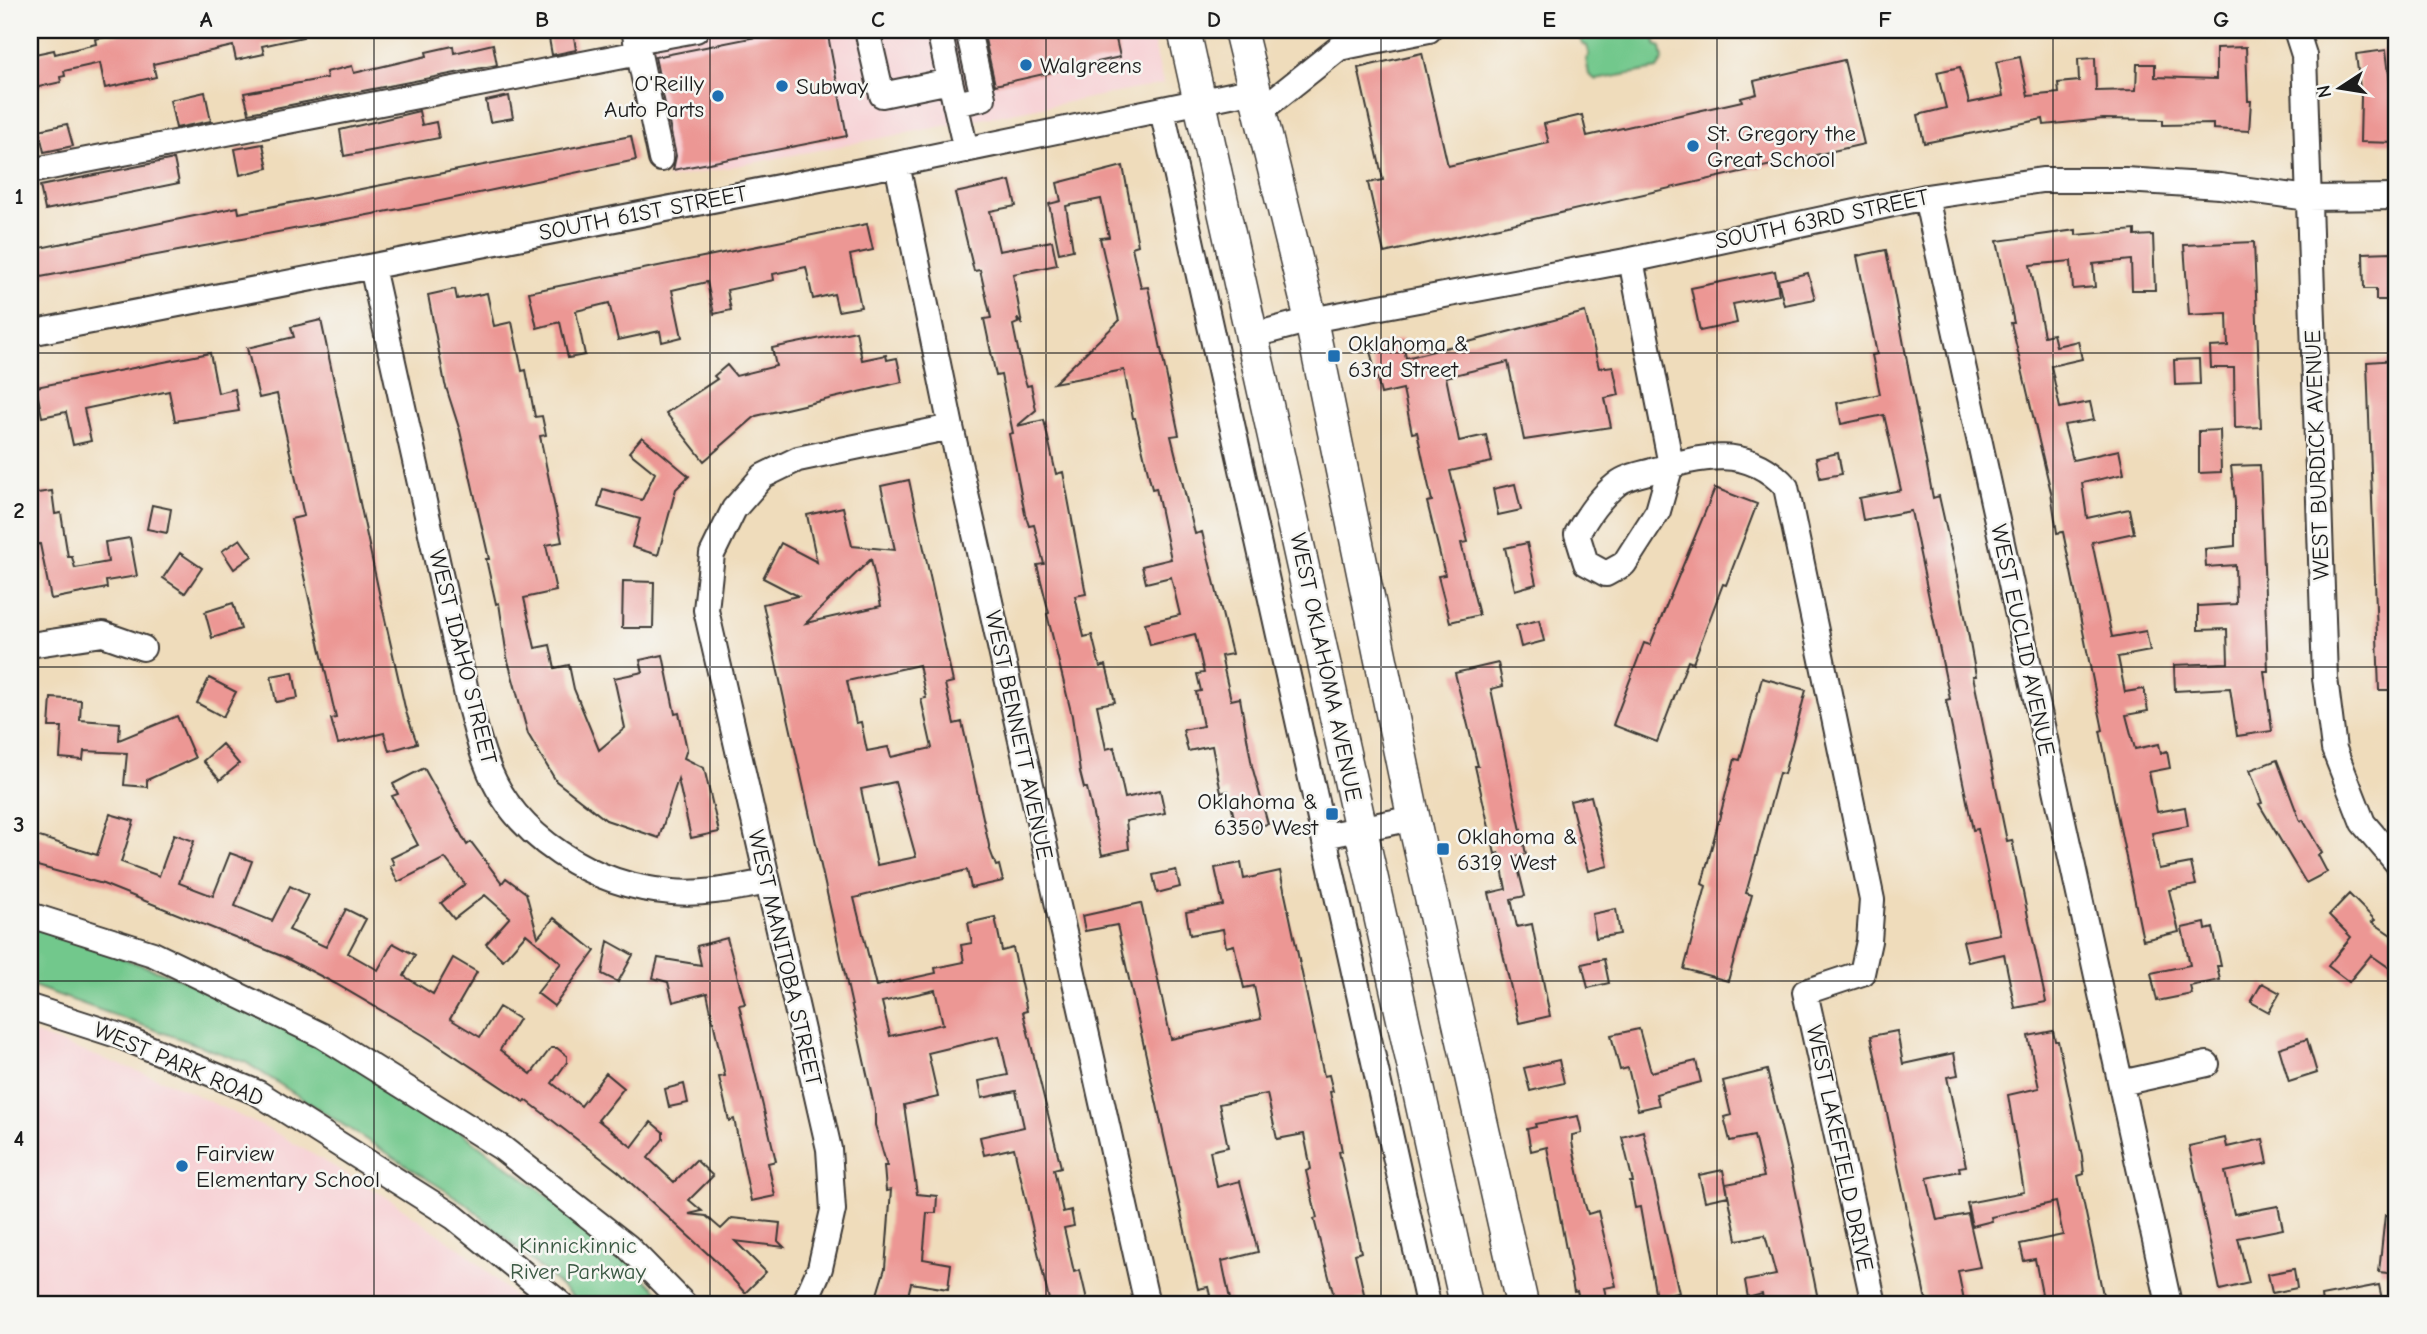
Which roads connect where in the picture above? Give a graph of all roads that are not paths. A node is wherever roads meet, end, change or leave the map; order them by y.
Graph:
1 (696, 30) edge
2 (867, 30) edge
3 (939, 30) edge
4 (968, 30) edge
5 (1184, 30) edge
6 (1240, 30) edge
7 (1429, 30) edge
8 (2296, 30) edge
9 (1337, 39) edge
10 (637, 41) edge
11 (953, 92) junction
12 (1257, 100) junction
13 (1200, 102) junction
14 (1162, 110) junction
15 (966, 150) junction
16 (662, 159) dead end
17 (897, 164) junction
18 (30, 171) edge
19 (1926, 197) junction
20 (2397, 197) edge
21 (2308, 198) junction
22 (1631, 260) junction
23 (372, 267) junction
24 (1311, 320) junction
25 (30, 333) edge
26 (1254, 335) junction
27 (951, 427) junction
28 (30, 645) edge
29 (143, 648) dead end
30 (1414, 818) junction
31 (1362, 829) junction
32 (1324, 835) junction
33 (2397, 863) edge
34 (767, 882) junction
35 (30, 915) edge
36 (30, 1007) edge
37 (2207, 1064) dead end
38 (2121, 1083) junction
39 (561, 1304) edge
40 (684, 1304) edge
41 (804, 1304) edge
42 (1147, 1304) edge
43 (1428, 1304) edge
44 (1466, 1304) edge
45 (1522, 1304) edge
46 (1874, 1304) edge
47 (2169, 1304) edge

1 - 10 street
2 - 11 street
3 - 11 street
4 - 11 street
5 - 13 main road, WEST OKLAHOMA AVENUE
6 - 12 main road
7 - 9 street
8 - 21 street, WEST BURDICK AVENUE
9 - 12 street
10 - 16 street
10 - 18 street
11 - 15 street
12 - 13 street, SOUTH 61ST STREET
12 - 24 main road
13 - 14 street, SOUTH 61ST STREET
13 - 26 main road, WEST OKLAHOMA AVENUE
14 - 15 street, SOUTH 61ST STREET
14 - 32 street, WEST OKLAHOMA AVENUE
15 - 17 street, SOUTH 61ST STREET
17 - 23 street, SOUTH 61ST STREET
17 - 27 street, WEST BENNETT AVENUE
19 - 21 street, SOUTH 63RD STREET
19 - 22 street, SOUTH 63RD STREET
19 - 38 street, WEST EUCLID AVENUE
20 - 21 street, SOUTH 63RD STREET
21 - 33 street, WEST BURDICK AVENUE
22 - 24 street, SOUTH 63RD STREET
22 - 46 street, WEST LAKEFIELD DRIVE
23 - 25 street, SOUTH 61ST STREET
23 - 34 street, WEST IDAHO STREET
24 - 26 street, SOUTH 63RD STREET
24 - 30 main road
26 - 31 main road, WEST OKLAHOMA AVENUE
27 - 34 street, WEST MANITOBA STREET
27 - 42 street, WEST BENNETT AVENUE
28 - 29 street
30 - 31 street
30 - 45 main road
31 - 32 street
31 - 44 main road, WEST OKLAHOMA AVENUE
32 - 43 street, WEST OKLAHOMA AVENUE
34 - 41 street, WEST MANITOBA STREET
35 - 40 street
36 - 39 street, WEST PARK ROAD
37 - 38 street
38 - 47 street, WEST EUCLID AVENUE

